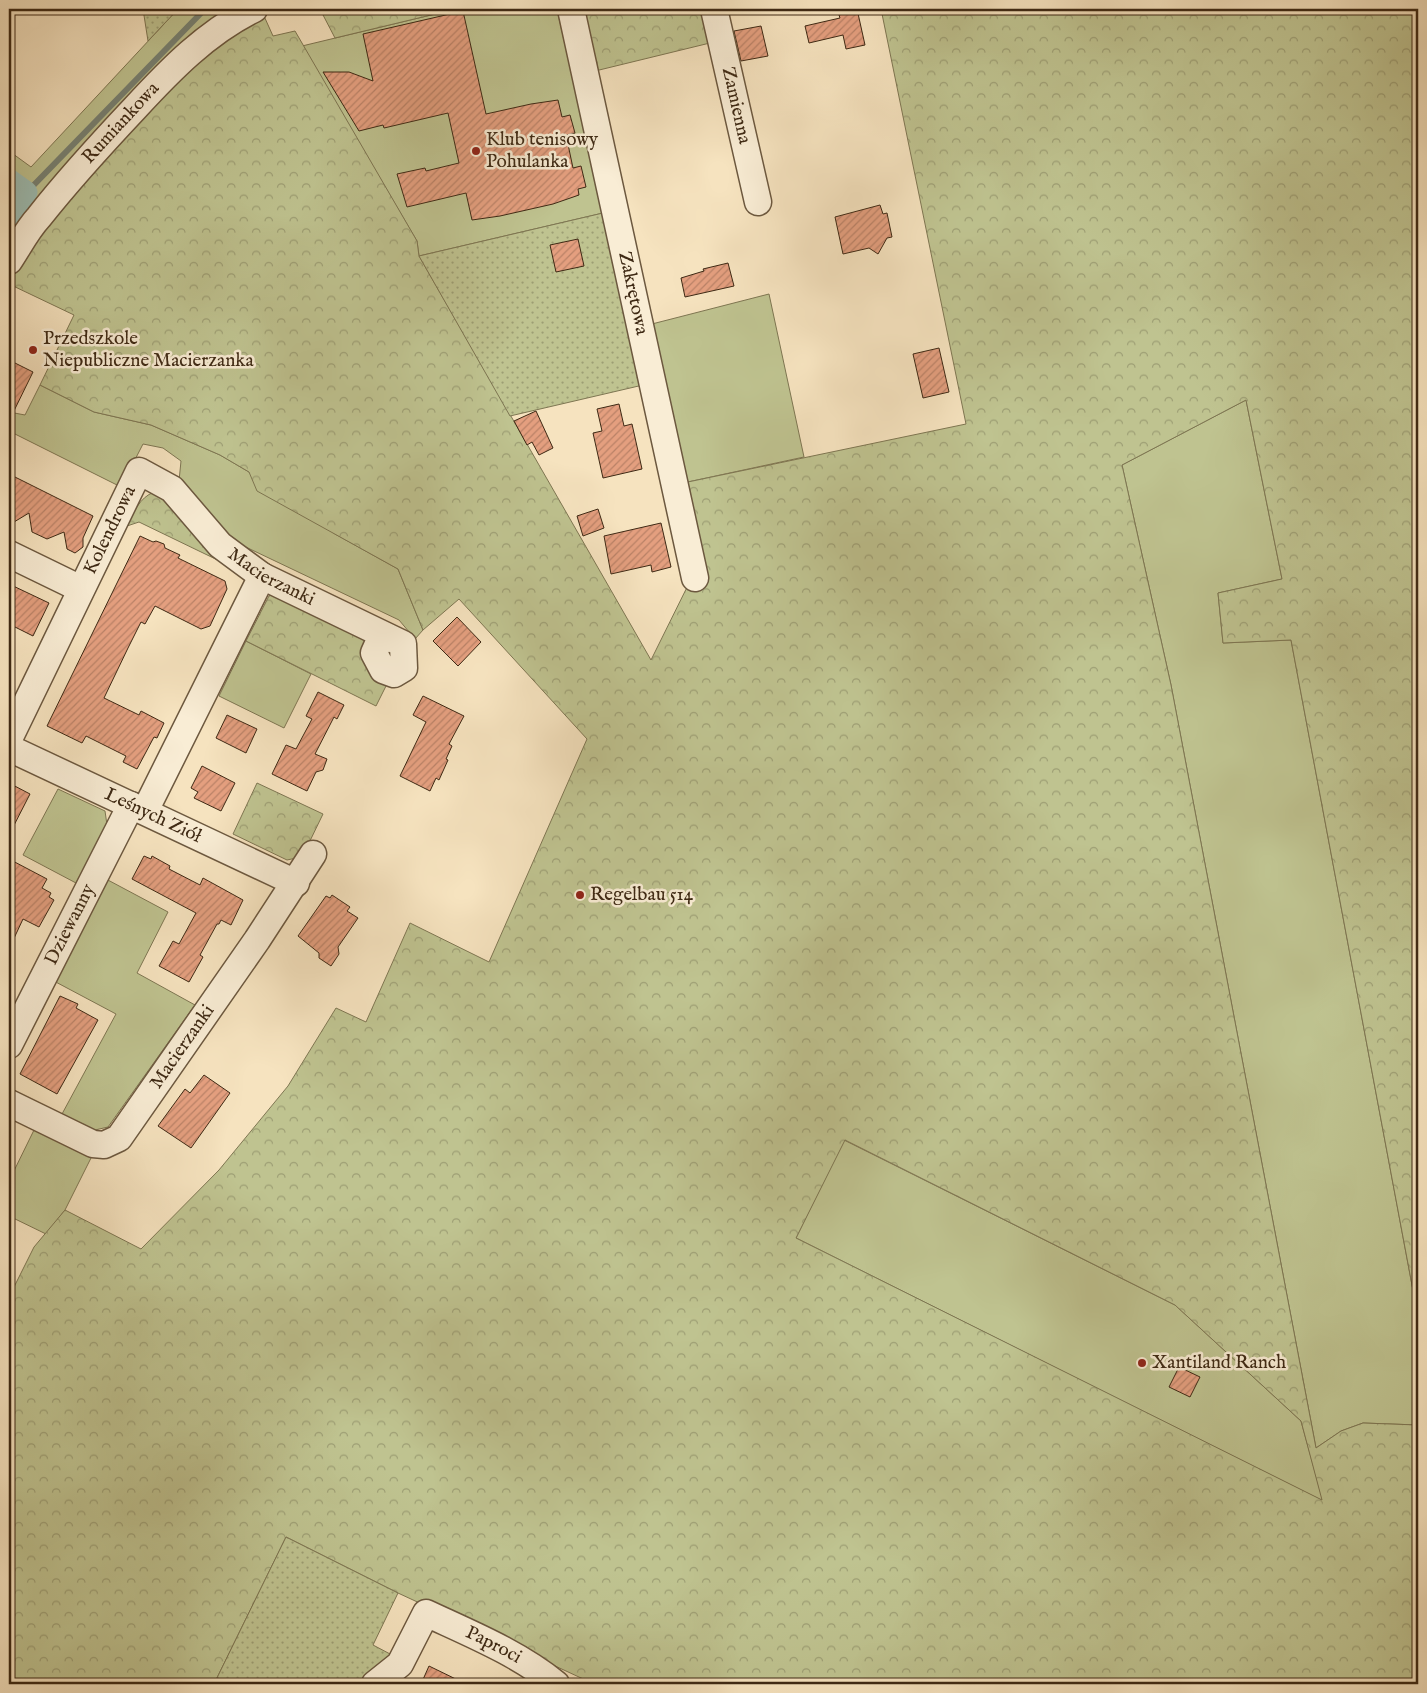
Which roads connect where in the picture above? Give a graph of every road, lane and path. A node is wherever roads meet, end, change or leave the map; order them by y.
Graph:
1 (254, 9) edge
2 (571, 9) edge
3 (714, 9) edge
4 (758, 202) dead end
5 (9, 261) edge
6 (139, 471) joint
7 (9, 554) edge
8 (262, 576) junction
9 (695, 578) dead end
10 (81, 589) junction
11 (404, 668) dead end
12 (9, 739) edge
13 (9, 748) edge
14 (138, 808) junction
15 (313, 854) dead end
16 (296, 883) junction
17 (9, 1045) edge
18 (9, 1103) edge
19 (374, 1684) edge
20 (556, 1684) edge

1 - 5 street, Rumiankowa
2 - 9 street, Zakrętowa
3 - 4 street, Zamienna
6 - 8 street, Macierzanki
6 - 10 street, Kolendrowa
7 - 10 street, Kolendrowa
8 - 11 street, Macierzanki
8 - 14 street, Dziewanny
10 - 12 street, Kolendrowa
13 - 14 street, Leśnych Ziół
14 - 16 street, Leśnych Ziół
14 - 17 street, Dziewanny
15 - 16 street, Macierzanki
16 - 18 street, Macierzanki
19 - 20 street, Paproci

